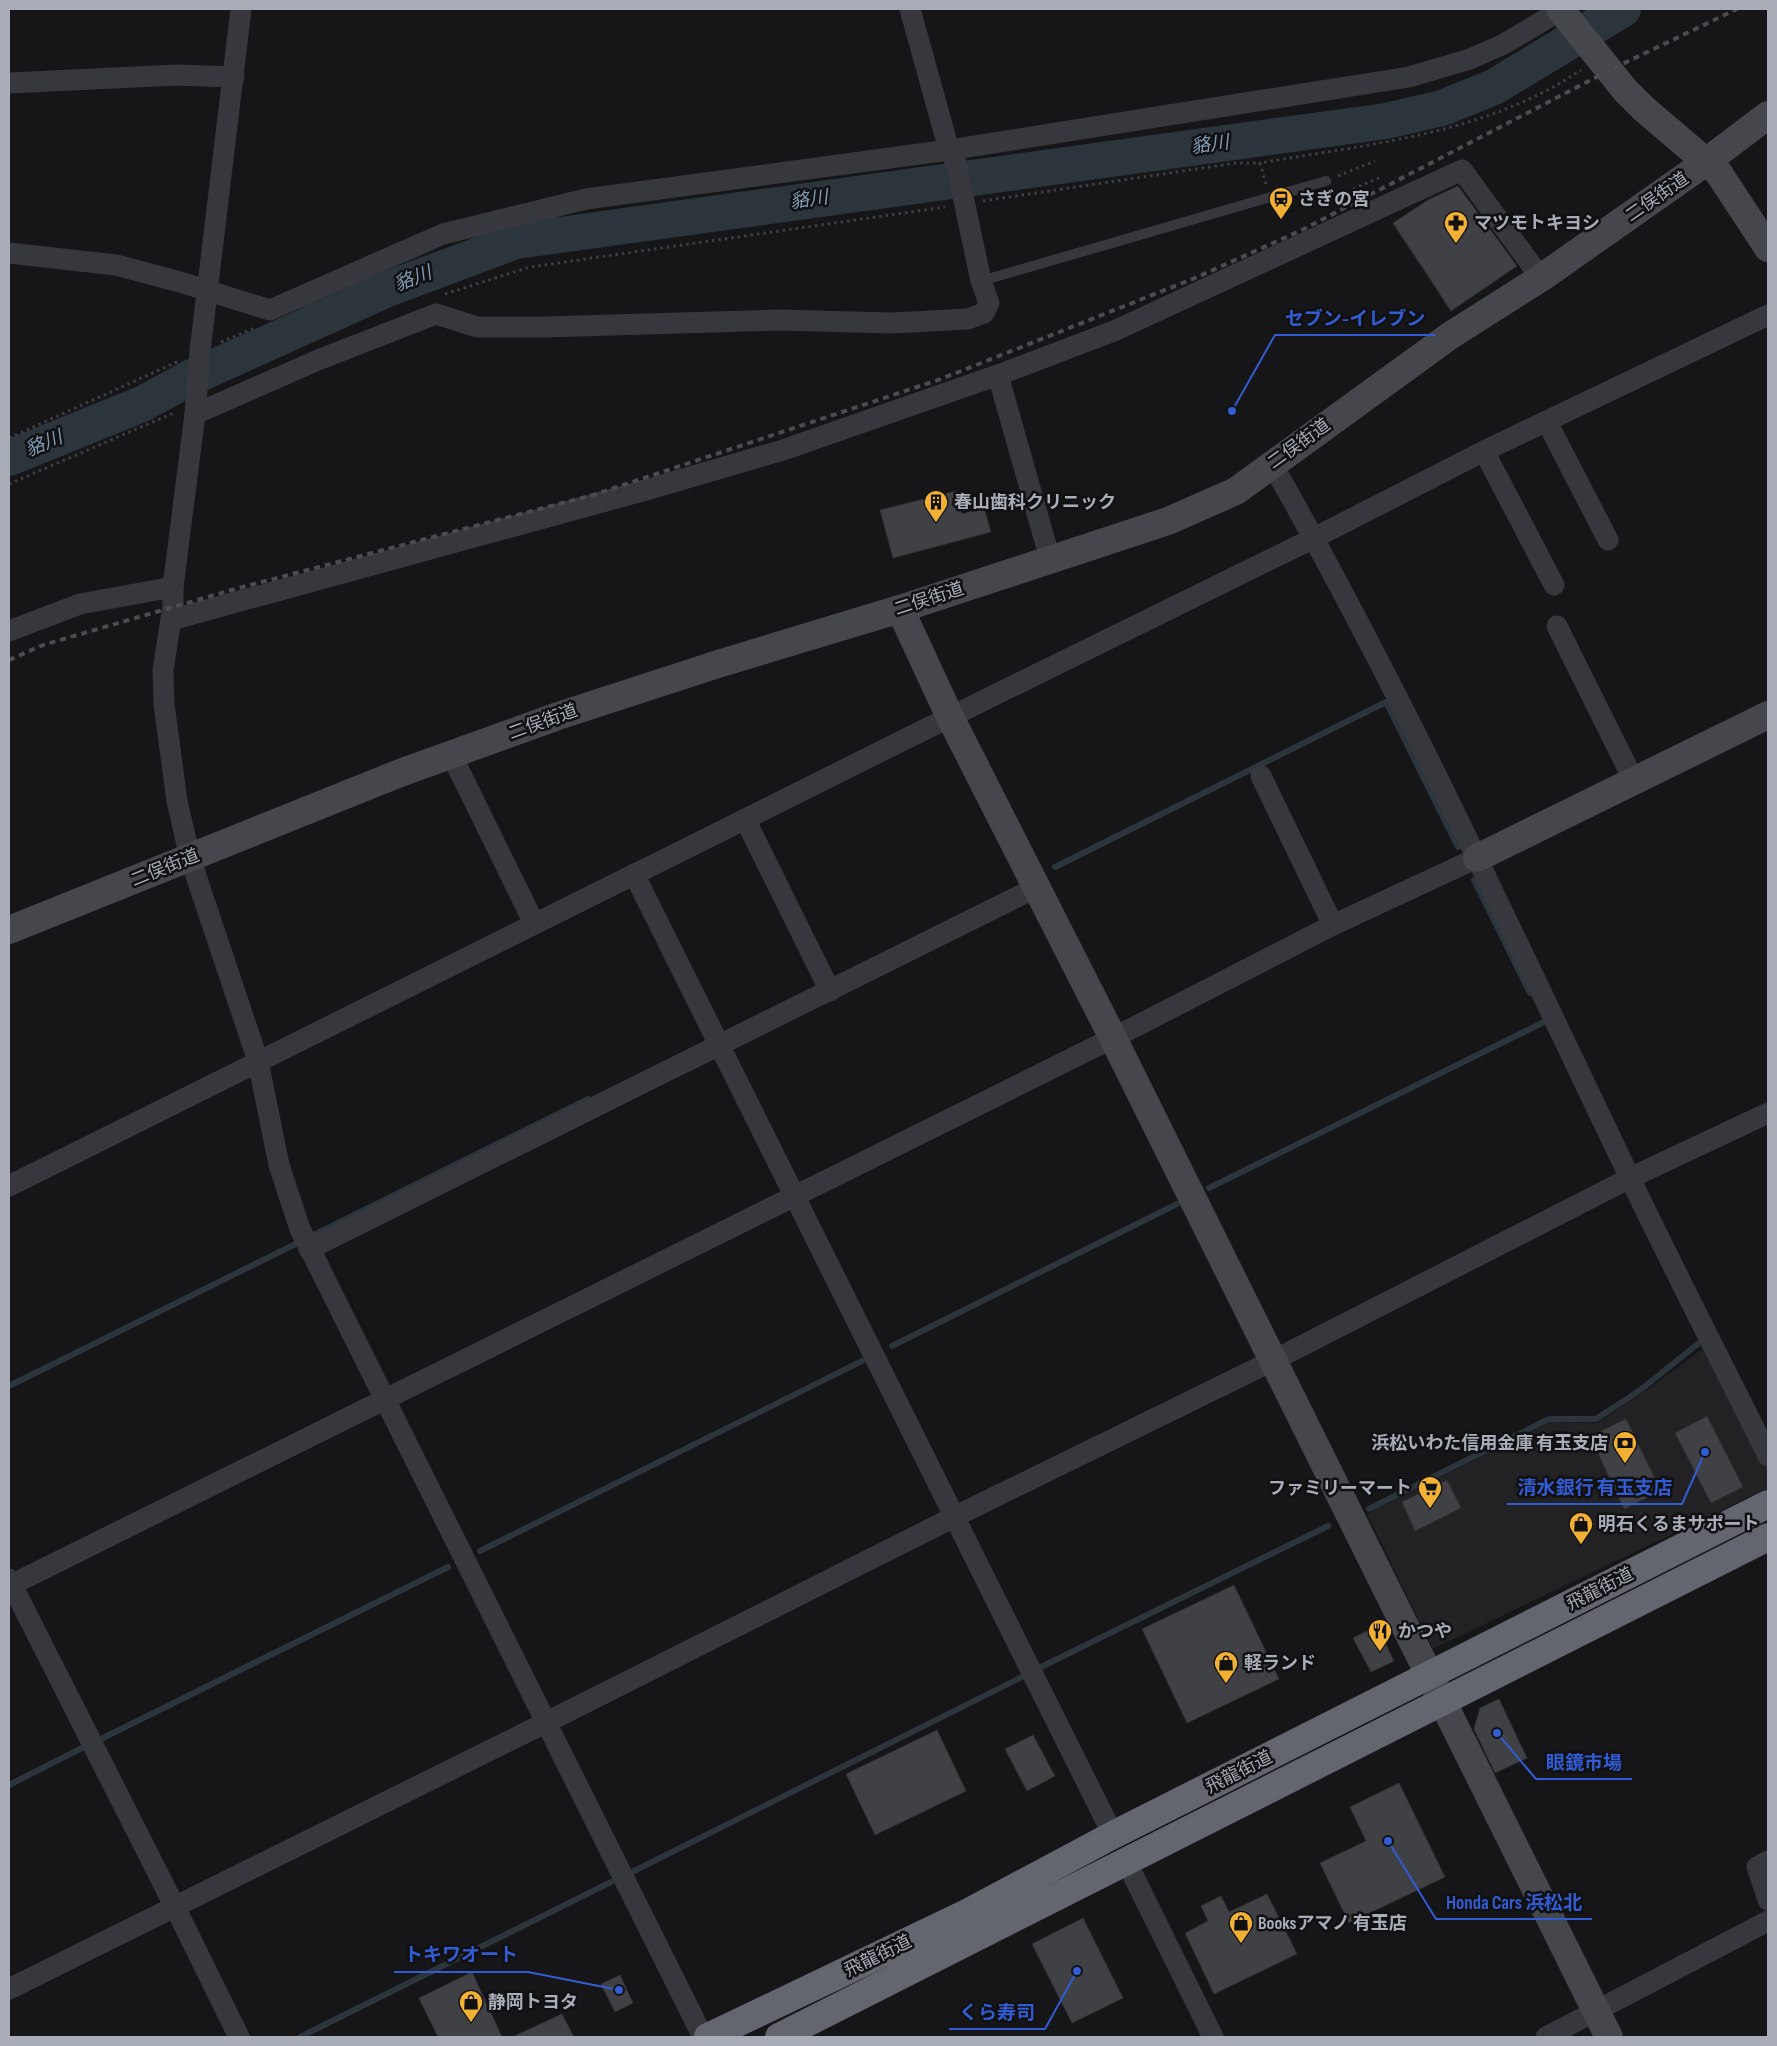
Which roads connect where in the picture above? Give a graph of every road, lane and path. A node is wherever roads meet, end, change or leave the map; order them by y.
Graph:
1 (241, 9) edge
2 (910, 9) edge
3 (1564, 13) edge
4 (1598, 55) junction
5 (234, 77) junction
6 (9, 83) edge
7 (1768, 115) edge
8 (952, 156) junction
9 (1375, 162) dead end
10 (1706, 162) junction
11 (1260, 163) junction
12 (1348, 172) dead end
13 (1381, 177) dead end
14 (1326, 181) dead end
15 (1353, 189) dead end
16 (1269, 197) junction
17 (964, 201) junction
18 (1768, 248) edge
19 (9, 253) edge
20 (1541, 278) junction
21 (981, 281) junction
22 (209, 291) junction
23 (1768, 315) edge
24 (200, 354) junction
25 (998, 375) junction
26 (195, 414) junction
27 (1547, 422) junction
28 (9, 438) edge
29 (1484, 451) junction
30 (1272, 464) junction
31 (1314, 538) junction
32 (1608, 540) dead end
33 (1050, 559) junction
34 (1554, 585) dead end
35 (173, 587) junction
36 (900, 609) junction
37 (171, 620) junction
38 (1557, 626) dead end
39 (9, 630) edge
40 (950, 716) junction
41 (1768, 716) edge
42 (452, 756) junction
43 (1261, 776) dead end
44 (1634, 781) junction
45 (745, 819) junction
46 (190, 858) junction
47 (1477, 858) junction
48 (634, 874) junction
49 (1037, 887) junction
50 (534, 923) junction
51 (1333, 925) junction
52 (9, 930) edge
53 (830, 990) junction
54 (1113, 1038) junction
55 (720, 1046) junction
56 (258, 1061) junction
57 (1768, 1113) edge
58 (1630, 1178) junction
59 (9, 1186) edge
60 (796, 1196) junction
61 (306, 1242) junction
62 (1272, 1361) junction
63 (383, 1400) junction
64 (1768, 1456) edge
65 (1768, 1504) edge
66 (954, 1517) junction
67 (1768, 1537) edge
68 (10, 1583) edge
69 (1430, 1677) junction
70 (1442, 1702) junction
71 (547, 1722) junction
72 (1114, 1835) junction
73 (1126, 1861) junction
74 (1768, 1861) edge
75 (1768, 1900) edge
76 (175, 1907) junction
77 (1768, 1921) edge
78 (9, 1989) edge
79 (1596, 2012) junction
80 (238, 2037) edge
81 (703, 2037) edge
82 (708, 2037) edge
83 (780, 2037) edge
84 (1212, 2037) edge
85 (1546, 2037) edge
86 (1609, 2037) edge

1 - 5 street
2 - 8 street
3 - 4 street
3 - 8 street
4 - 10 street
4 - 11 path
5 - 6 street
5 - 22 street
7 - 10 street, 二俣街道
8 - 17 street
8 - 22 street
9 - 12 path
10 - 18 street
10 - 20 street, 二俣街道
11 - 16 path
11 - 17 path
13 - 15 path
14 - 16 lane
16 - 21 lane
17 - 21 street
19 - 22 street
20 - 25 street
20 - 30 street, 二俣街道
21 - 26 street
22 - 24 street
23 - 27 street
24 - 26 street
24 - 28 path
25 - 33 street
25 - 37 street
26 - 35 street
27 - 29 street
27 - 32 street
29 - 31 street
29 - 34 street
30 - 31 street
30 - 33 street, 二俣街道
31 - 40 street
31 - 47 street
33 - 36 street, 二俣街道
35 - 37 street
35 - 39 street
36 - 40 street
36 - 42 street, 二俣街道
37 - 46 street
38 - 44 street
40 - 45 street
40 - 49 street
41 - 44 street
42 - 46 street, 二俣街道
42 - 50 street
43 - 51 street
44 - 47 street
45 - 48 street
45 - 53 street
46 - 52 street, 二俣街道
46 - 56 street
47 - 51 street
47 - 58 street
48 - 50 street
48 - 55 street
49 - 53 street
49 - 54 street
50 - 56 street
51 - 54 street
53 - 55 street
54 - 60 street
54 - 62 street
55 - 60 street
55 - 61 street
56 - 59 street
56 - 61 street
57 - 58 street
58 - 62 street
58 - 64 street
60 - 63 street
60 - 66 street
61 - 63 street
62 - 66 street
62 - 69 street
63 - 68 street
63 - 71 street
65 - 69 highway, 飛龍街道
66 - 71 street
66 - 72 street
67 - 70 highway, 飛龍街道
68 - 76 street
69 - 70 street
69 - 72 highway, 飛龍街道
70 - 73 highway, 飛龍街道
70 - 79 street
71 - 76 street
71 - 81 street
72 - 82 highway, 飛龍街道
73 - 83 highway, 飛龍街道
73 - 84 street
74 - 75 street
76 - 78 street
76 - 80 street
77 - 79 street
79 - 85 street
79 - 86 street

